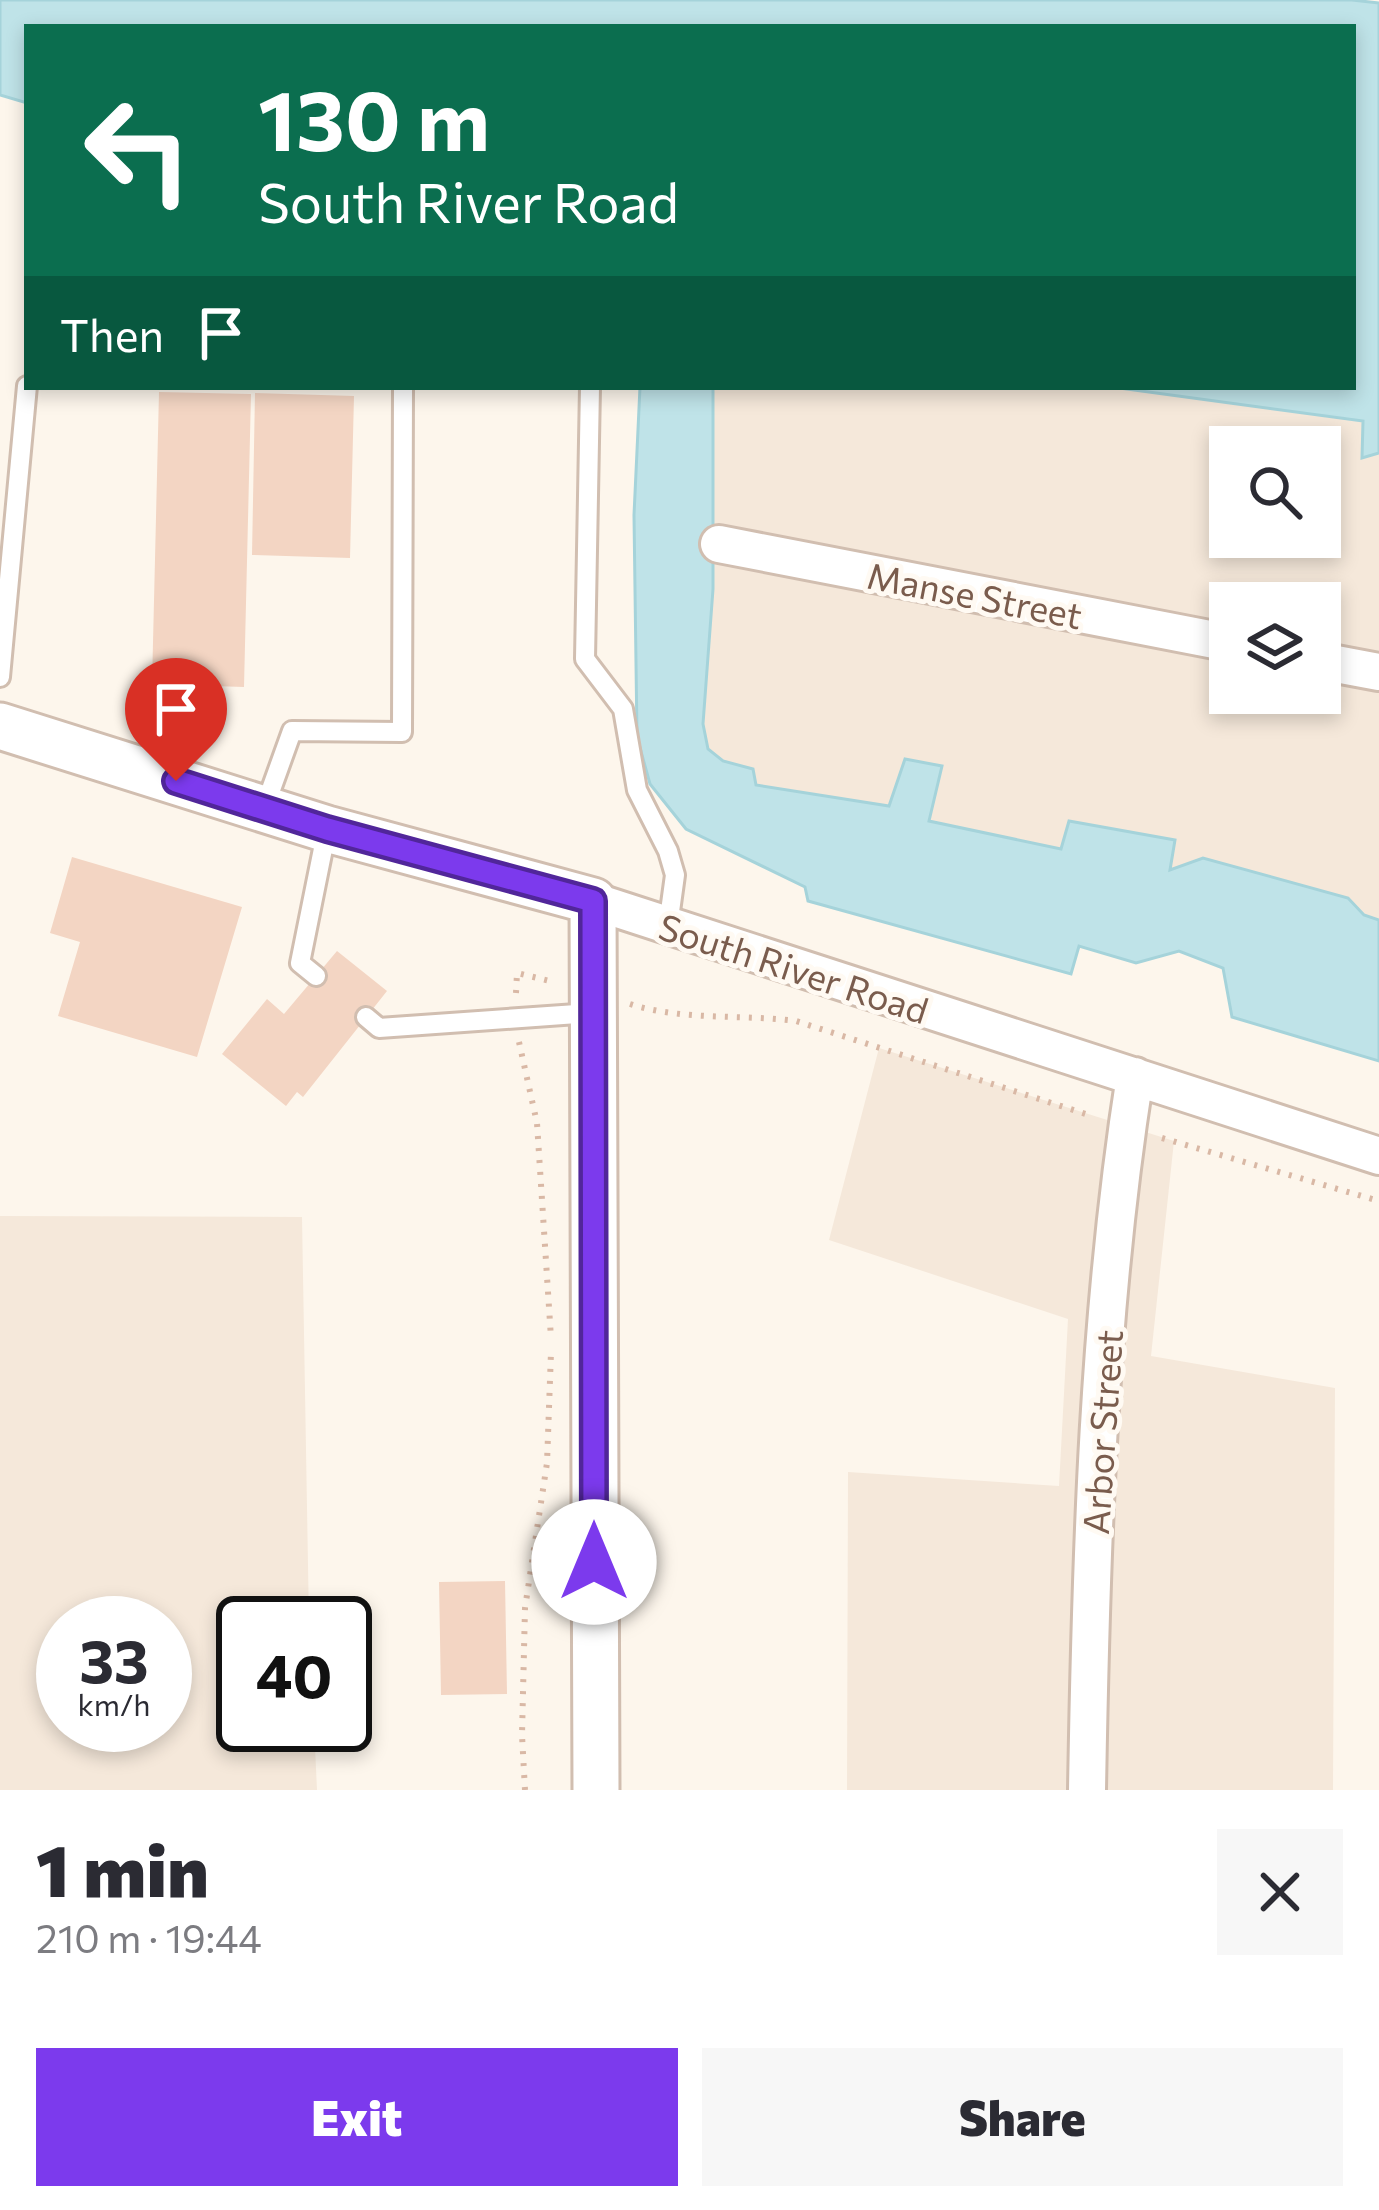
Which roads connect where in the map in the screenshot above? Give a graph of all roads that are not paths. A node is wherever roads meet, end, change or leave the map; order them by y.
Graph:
1 (27, 390) edge
2 (403, 390) edge
3 (590, 390) edge
4 (719, 544) dead end
5 (1209, 639) edge
6 (1341, 665) edge
7 (1379, 672) edge
8 (0, 677) edge
9 (0, 726) edge
10 (263, 809) junction
11 (327, 829) junction
12 (593, 901) junction
13 (668, 926) junction
14 (316, 976) dead end
15 (591, 1002) junction
16 (366, 1017) dead end
17 (1135, 1076) junction
18 (1379, 1156) edge
19 (596, 1790) edge
20 (1087, 1790) edge

1 - 8 lane
2 - 10 lane
3 - 13 lane
4 - 5 street, Manse Street
6 - 7 street
9 - 10 street, South River Road
10 - 11 street, South River Road
11 - 12 street, South River Road
11 - 14 lane
12 - 13 street, South River Road
12 - 15 street
13 - 17 street, South River Road
15 - 16 lane
15 - 19 street
17 - 18 street, South River Road
17 - 20 street, Arbor Street

